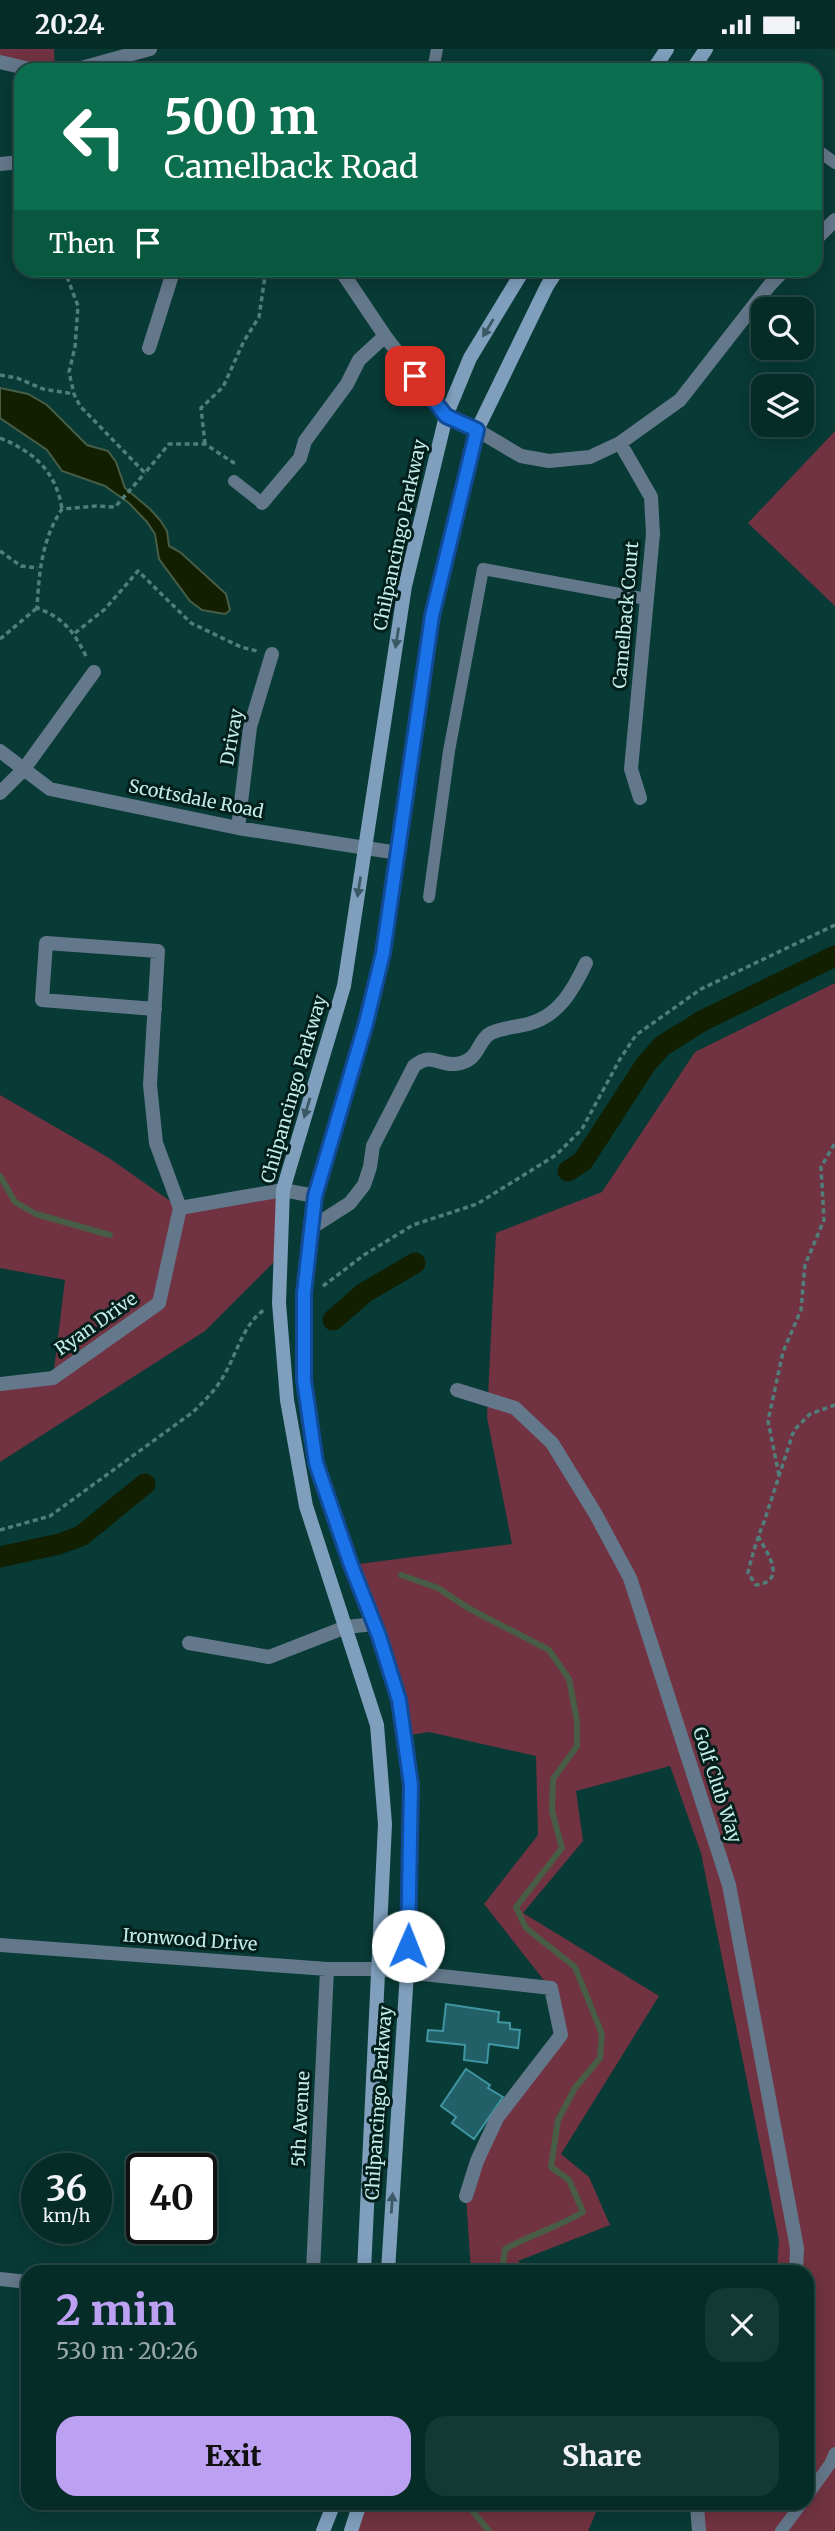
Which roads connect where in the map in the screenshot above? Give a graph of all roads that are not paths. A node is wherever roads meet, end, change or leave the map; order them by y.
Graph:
1 (150, 49) edge
2 (99, 63) edge
3 (835, 220) edge
4 (822, 233) edge
5 (171, 277) edge
6 (345, 277) edge
7 (519, 277) edge
8 (553, 277) edge
9 (777, 277) edge
10 (385, 336) junction
11 (149, 348) dead end
12 (446, 416) junction
13 (477, 430) junction
14 (620, 443) junction
15 (234, 481) road end
16 (262, 503) joint
17 (647, 599) junction
18 (272, 654) road end
19 (94, 672) road end
20 (0, 751) edge
21 (24, 769) junction
22 (0, 793) edge
23 (640, 798) dead end
24 (238, 828) junction
25 (365, 848) junction
26 (398, 853) junction
27 (429, 897) dead end
28 (586, 963) dead end
29 (155, 1009) junction
30 (283, 1190) junction
31 (315, 1196) junction
32 (180, 1208) junction
33 (311, 1228) junction
34 (0, 1384) edge
35 (457, 1390) dead end
36 (374, 1624) junction
37 (346, 1627) junction
38 (189, 1643) dead end
39 (0, 1945) edge
40 (327, 1969) junction
41 (377, 1969) junction
42 (407, 1972) junction
43 (466, 2196) dead end
44 (313, 2265) edge
45 (364, 2265) edge
46 (388, 2265) edge
47 (796, 2265) edge
48 (0, 2279) edge
49 (21, 2281) edge
50 (835, 2453) edge
51 (814, 2486) edge
52 (331, 2510) edge
53 (358, 2510) edge
54 (697, 2510) edge
55 (797, 2510) edge
56 (323, 2531) edge
57 (351, 2531) edge
58 (699, 2531) edge
59 (781, 2531) edge

1 - 2 street
3 - 4 street
5 - 11 street
6 - 10 street
7 -> 12 street, Chilpancingo Parkway
8 - 13 street, Chilpancingo Parkway
9 - 14 street
10 - 12 street
10 - 16 street
12 - 13 street
12 -> 25 street, Chilpancingo Parkway
13 - 14 street
13 - 26 street, Chilpancingo Parkway
14 - 17 street, Camelback Court
15 - 16 lane
17 - 23 street, Camelback Court
17 - 27 lane
18 - 24 street, Drivay
19 - 21 street
20 - 21 street, Scottsdale Road
21 - 22 street
21 - 24 street, Scottsdale Road
24 - 25 street, Scottsdale Road
25 - 26 street, Scottsdale Road
25 -> 30 street, Chilpancingo Parkway
26 - 31 street, Chilpancingo Parkway
28 - 33 street
29 - 29 street
29 - 32 street
30 - 31 street
30 - 32 street
30 - 37 street, Chilpancingo Parkway
31 - 33 street, Chilpancingo Parkway
32 - 34 street, Ryan Drive
33 - 36 street, Chilpancingo Parkway
35 - 47 street, Golf Club Way
36 - 37 street
36 - 42 street, Chilpancingo Parkway
37 - 38 street
37 - 41 street, Chilpancingo Parkway
39 - 40 street, Ironwood Drive
40 - 41 street, Ironwood Drive
40 - 44 street, 5th Avenue
41 - 42 street, Ironwood Drive
41 - 45 street, Chilpancingo Parkway
42 - 43 street, Ironwood Drive
46 -> 42 street, Chilpancingo Parkway
48 - 49 street
50 - 51 lane
52 - 56 street
53 - 57 street
54 - 58 street
55 - 59 lane

